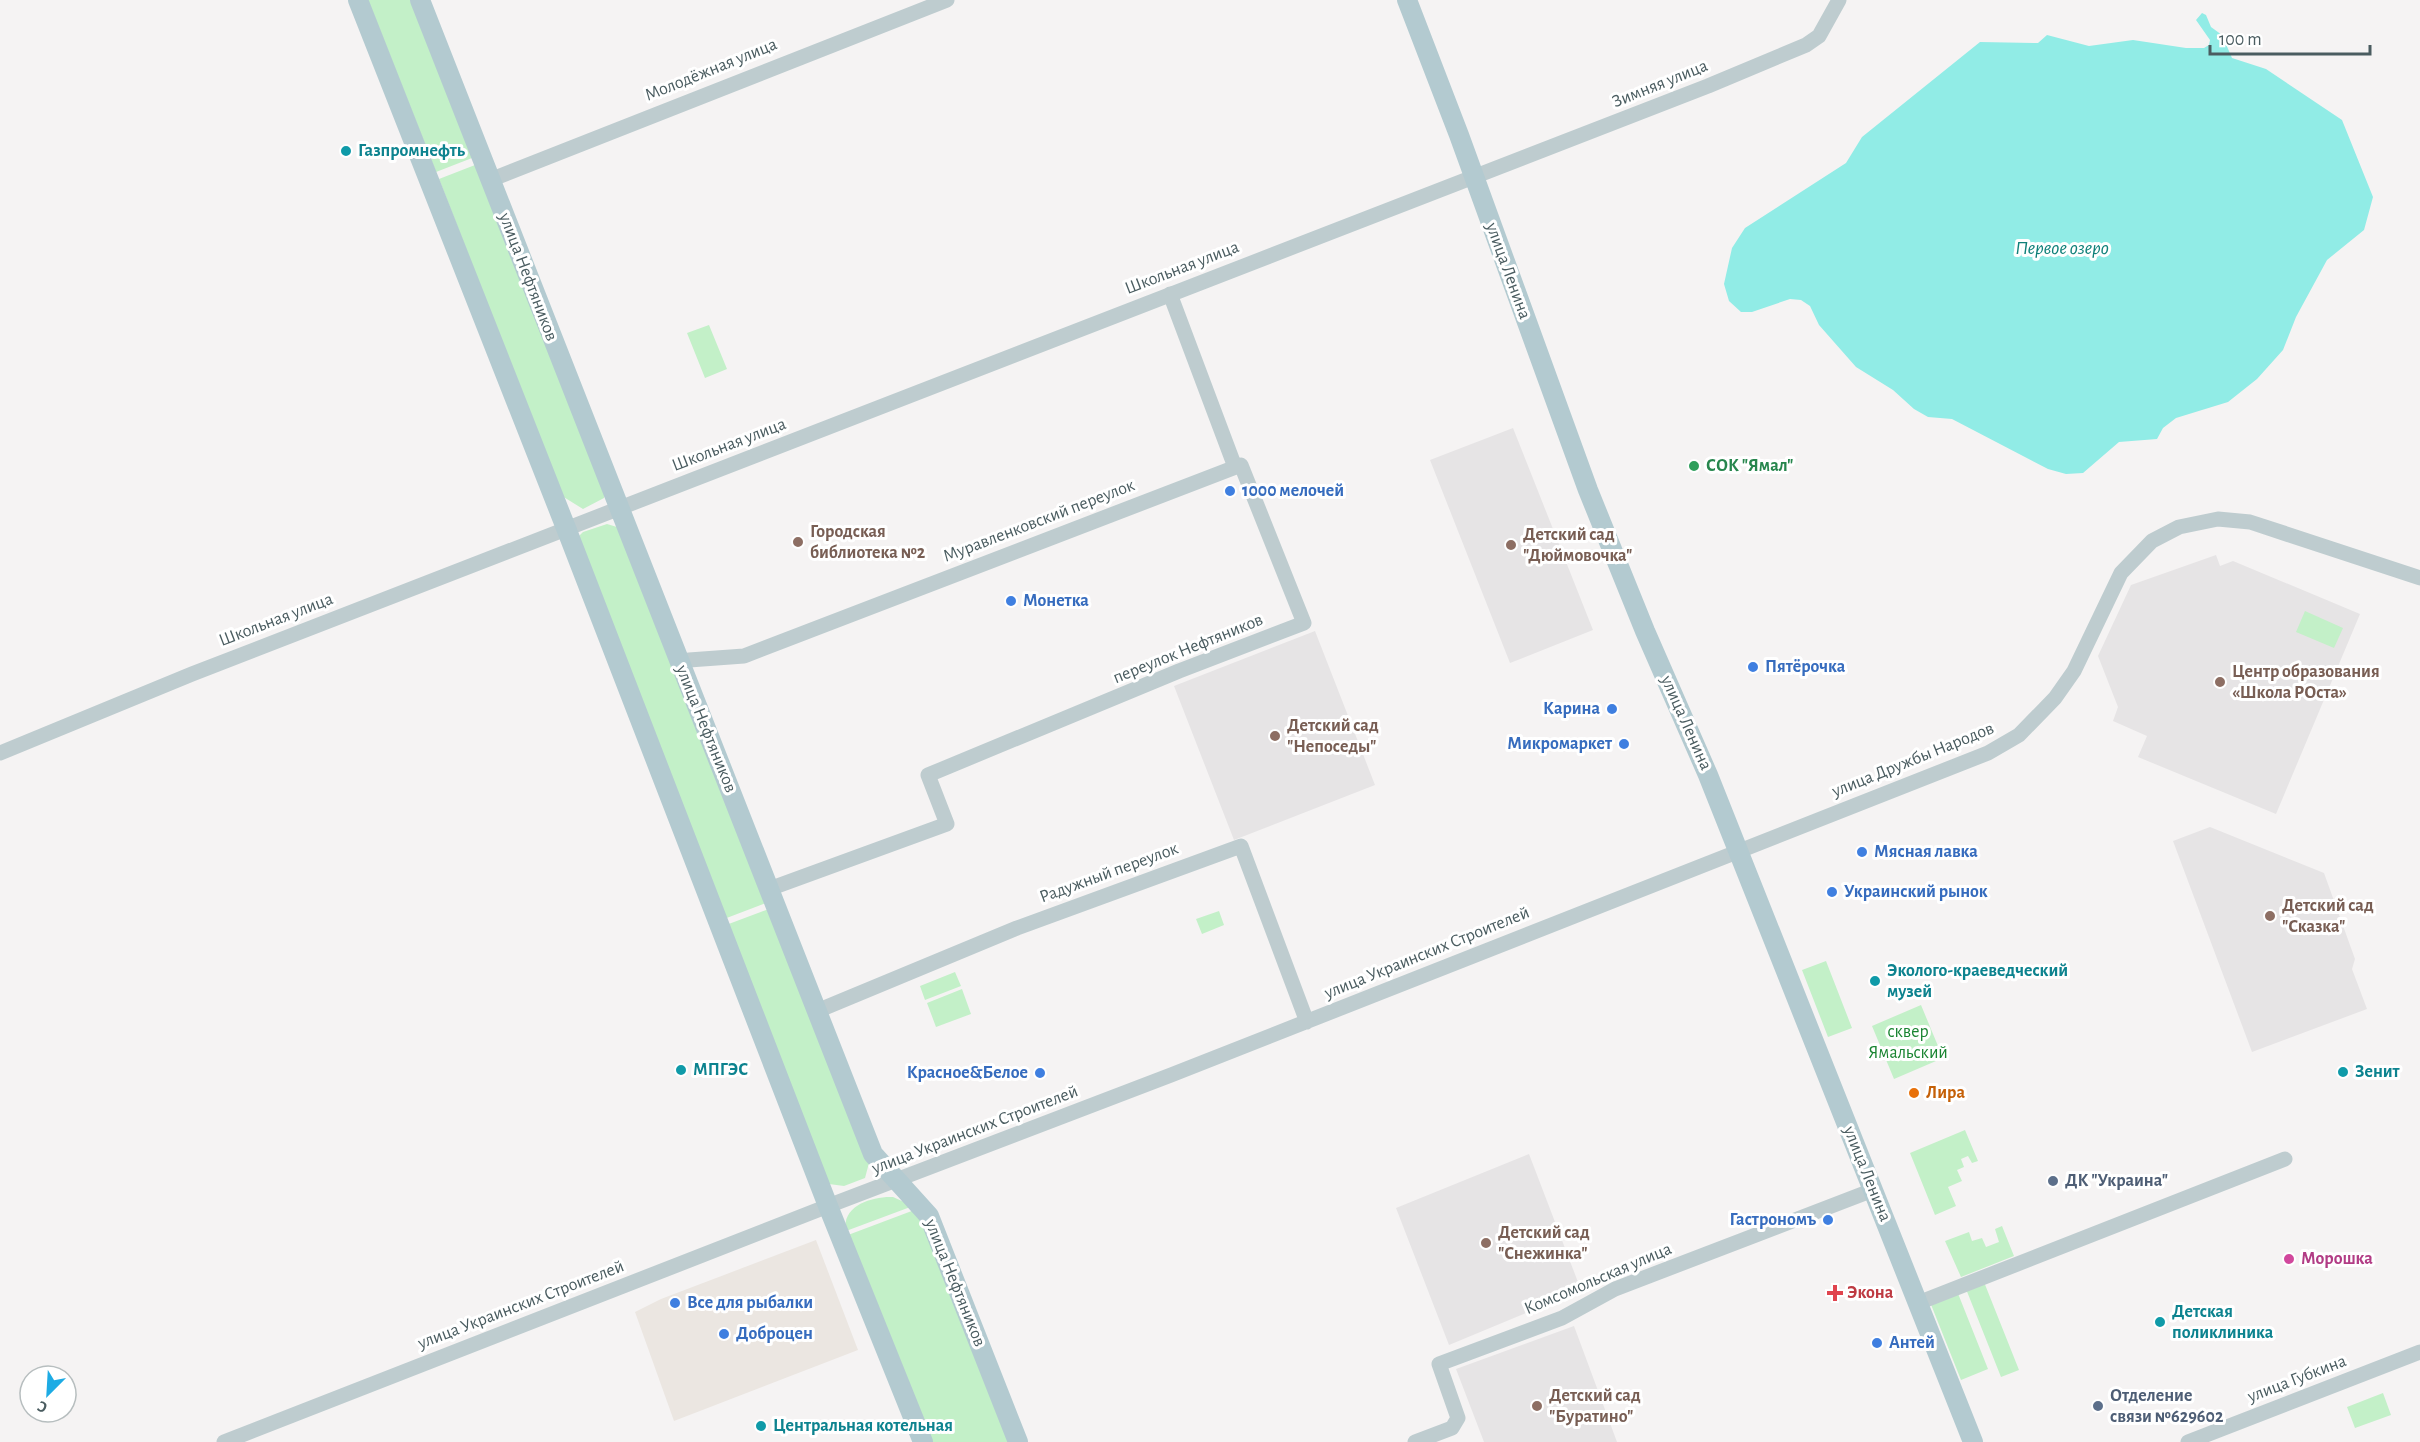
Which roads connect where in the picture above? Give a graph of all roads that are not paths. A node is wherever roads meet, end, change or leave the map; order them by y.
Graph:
1 (358, 0) edge
2 (420, 0) edge
3 (947, 0) edge
4 (1407, 0) edge
5 (1839, 0) edge
6 (1474, 178) junction
7 (490, 180) junction
8 (1170, 294) junction
9 (1238, 466) junction
10 (619, 508) junction
11 (566, 528) junction
12 (2420, 578) edge
13 (679, 663) junction
14 (0, 753) edge
15 (1739, 851) junction
16 (769, 889) junction
17 (817, 1011) junction
18 (1307, 1022) junction
19 (2285, 1158) dead end
20 (897, 1181) junction
21 (1873, 1190) junction
22 (828, 1206) junction
23 (1918, 1303) junction
24 (2420, 1352) edge
25 (224, 1442) edge
26 (923, 1442) edge
27 (1018, 1442) edge
28 (1415, 1442) edge
29 (1974, 1442) edge
30 (2188, 1442) edge

1 - 11 main road
2 - 7 main road, улица Нефтяников
3 - 7 street, Молодёжная улица
4 - 6 main road, улица Ленина
5 - 6 street, Зимняя улица
6 - 8 street, Школьная улица
6 - 15 main road, улица Ленина
7 - 10 main road, улица Нефтяников
8 - 9 street, переулок Нефтяников
8 - 10 street, Школьная улица
9 - 13 street, Муравленковский переулок
9 - 16 street, переулок Нефтяников
10 - 11 street, Школьная улица
10 - 13 main road, улица Нефтяников
11 - 14 street, Школьная улица
11 - 22 main road
12 - 15 street, улица Дружбы Народов
13 - 16 main road, улица Нефтяников
15 - 18 street, улица Украинских Строителей
15 - 21 main road, улица Ленина
16 - 17 main road, улица Нефтяников
17 - 18 street, Радужный переулок
17 - 20 main road, улица Нефтяников
18 - 20 street, улица Украинских Строителей
19 - 23 street
20 - 22 street, улица Украинских Строителей
20 - 27 main road, улица Нефтяников
21 - 23 main road, улица Ленина
21 - 28 street, Комсомольская улица
22 - 25 street, улица Украинских Строителей
22 - 26 main road
23 - 29 main road, улица Ленина
24 - 30 street, улица Губкина

